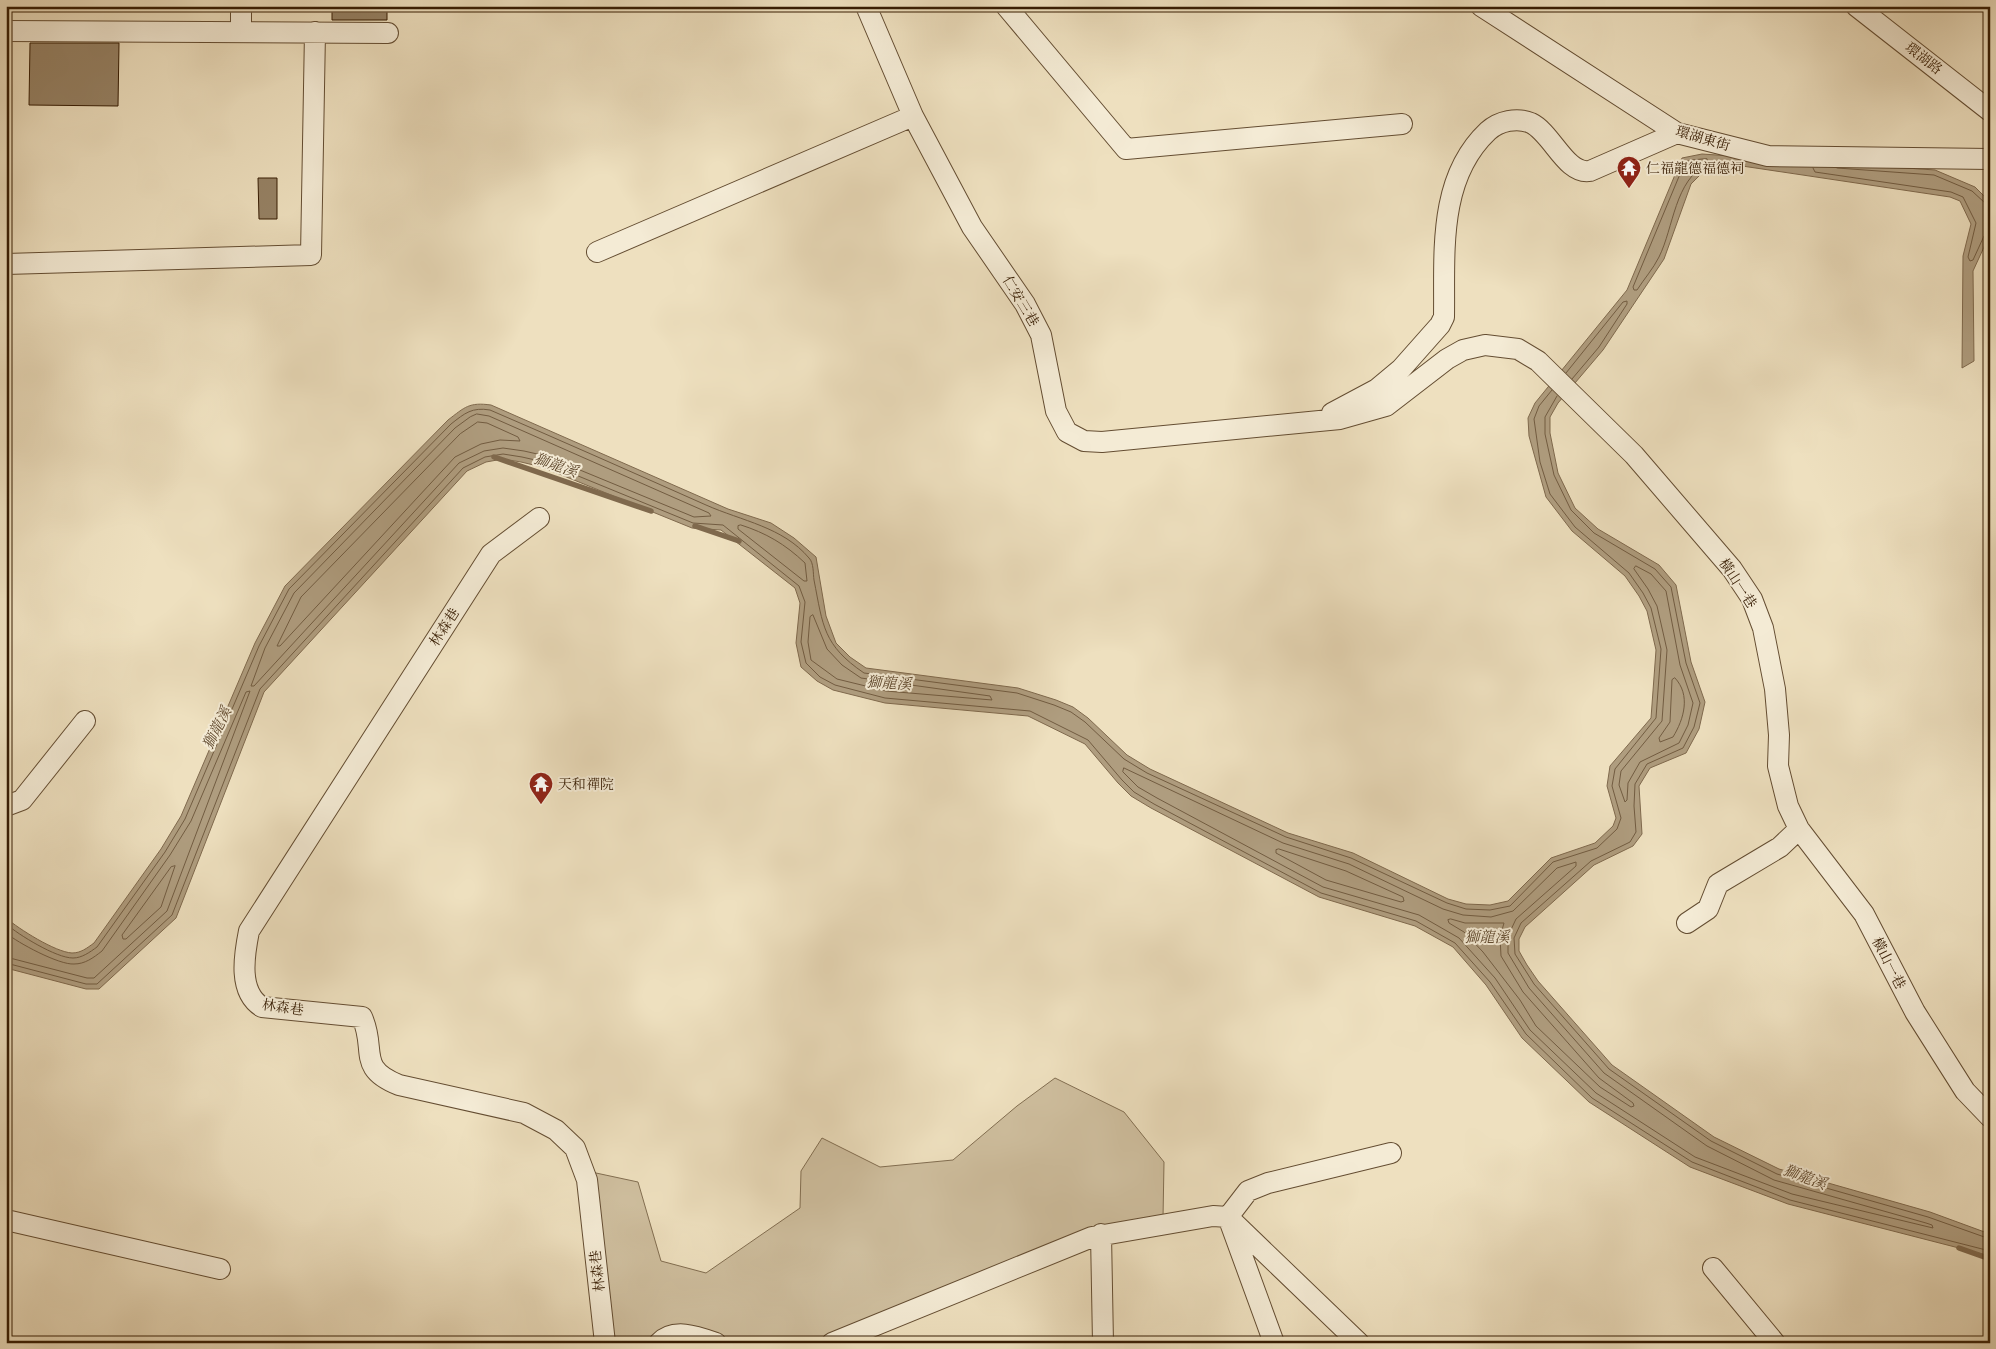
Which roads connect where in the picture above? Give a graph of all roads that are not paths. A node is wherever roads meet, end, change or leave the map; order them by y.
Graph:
1 (241, 6) edge
2 (866, 6) edge
3 (1006, 6) edge
4 (1481, 6) edge
5 (1856, 6) edge
6 (6, 30) edge
7 (241, 32) junction
8 (314, 32) junction
9 (388, 33) dead end
10 (1990, 111) edge
11 (913, 116) junction
12 (1402, 124) dead end
13 (1677, 133) junction
14 (1990, 159) edge
15 (597, 252) dead end
16 (6, 264) edge
17 (1318, 421) junction
18 (539, 518) dead end
19 (85, 721) dead end
20 (6, 806) edge
21 (1799, 829) junction
22 (1687, 923) dead end
23 (1990, 1117) edge
24 (1390, 1153) dead end
25 (1228, 1217) junction
26 (6, 1220) edge
27 (1102, 1234) junction
28 (1713, 1268) dead end
29 (220, 1269) dead end
30 (605, 1343) edge
31 (659, 1343) edge
32 (716, 1343) edge
33 (832, 1343) edge
34 (1103, 1343) edge
35 (1274, 1343) edge
36 (1359, 1343) edge
37 (1775, 1343) edge

1 - 7 street
2 - 11 street, 仁安三巷
3 - 12 street
4 - 13 street, 環湖東街
5 - 10 street, 環湖路
6 - 7 street
7 - 8 street
8 - 9 street
8 - 16 street
11 - 15 street
11 - 17 street, 仁安三巷
13 - 14 street, 環湖東街
13 - 17 street
17 - 21 street, 橫山一巷
18 - 30 street, 林森巷
19 - 20 street
21 - 22 street
21 - 23 street, 橫山一巷
24 - 25 street
25 - 27 street
25 - 35 street
25 - 36 street
26 - 29 street
27 - 33 street
27 - 34 street
28 - 37 street
31 - 32 street

